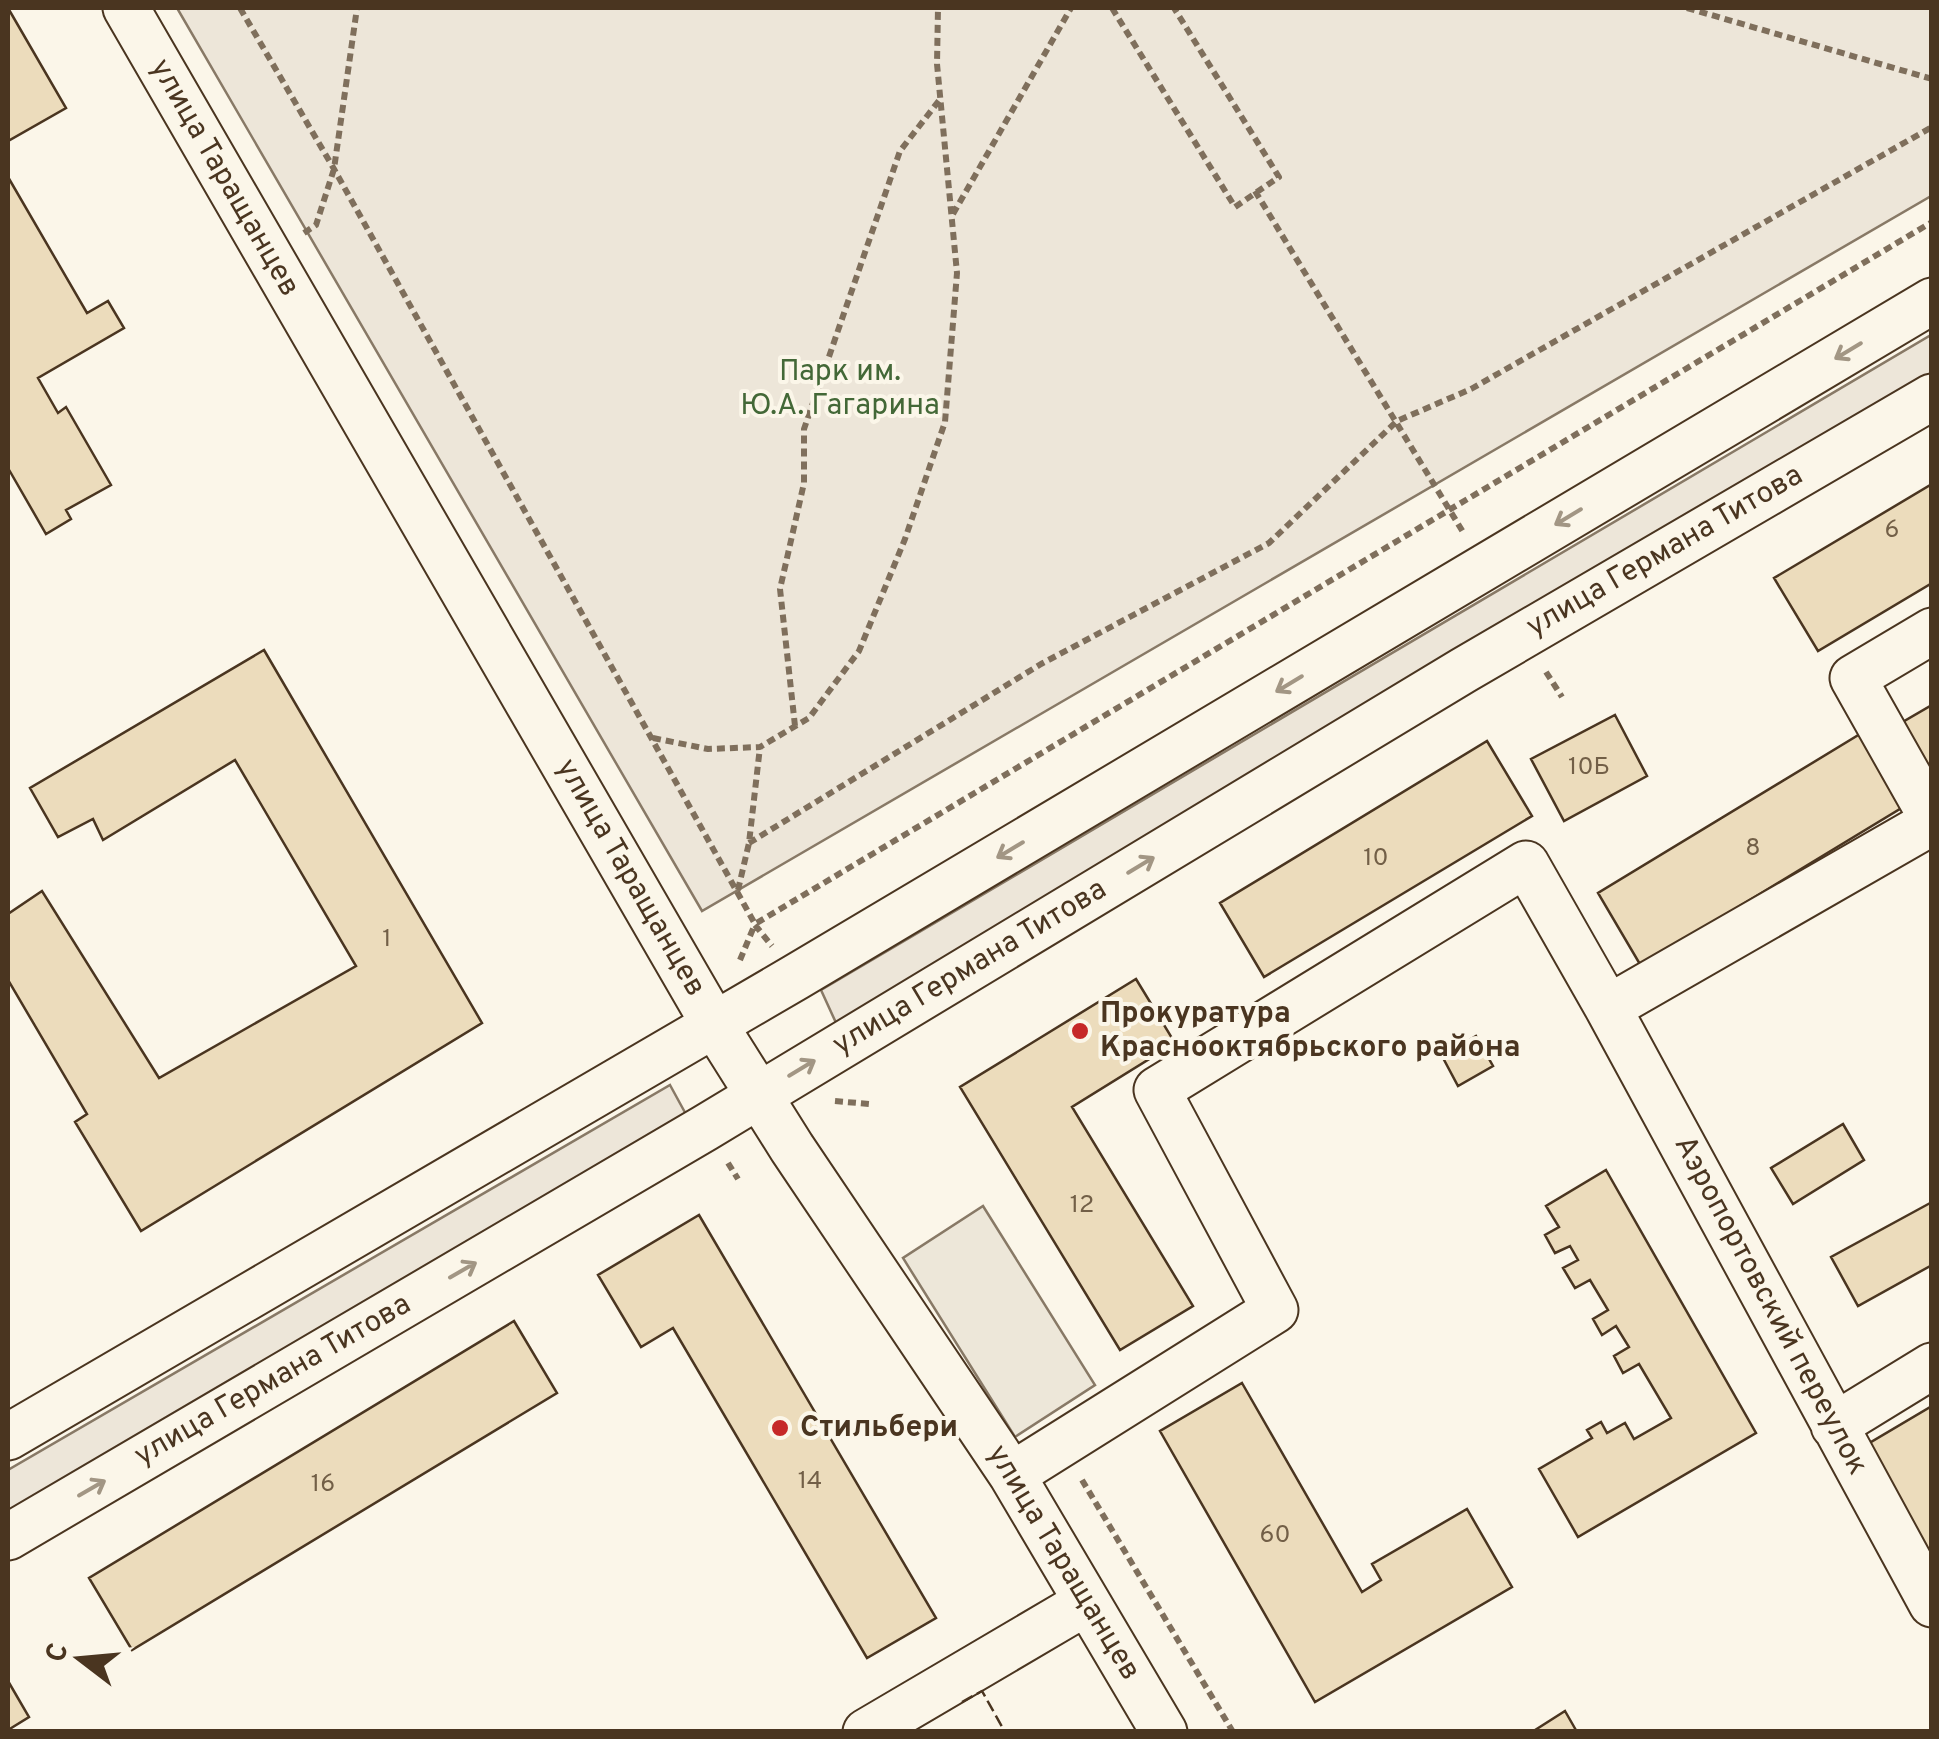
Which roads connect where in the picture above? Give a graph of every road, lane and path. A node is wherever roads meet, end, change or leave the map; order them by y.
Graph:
1 (126, 8) edge
2 (240, 8) edge
3 (357, 8) edge
4 (938, 8) edge
5 (1071, 8) edge
6 (1112, 8) edge
7 (1174, 8) edge
8 (1687, 8) edge
9 (1932, 79) edge
10 (941, 98) junction
11 (1932, 127) edge
12 (334, 169) junction
13 (1256, 192) junction
14 (952, 215) junction
15 (1932, 222) edge
16 (269, 254) junction
17 (1932, 302) edge
18 (1932, 397) edge
19 (1397, 420) junction
20 (1410, 442) dead end
21 (1932, 632) edge
22 (795, 726) junction
23 (652, 738) junction
24 (760, 746) junction
25 (1932, 820) edge
26 (750, 842) junction
27 (738, 891) junction
28 (1608, 1008) junction
29 (714, 1024) junction
30 (758, 1095) junction
31 (1932, 1366) edge
32 (1834, 1426) junction
33 (8, 1437) edge
34 (1060, 1444) junction
35 (1012, 1475) junction
36 (8, 1537) edge
37 (1087, 1602) junction
38 (1932, 1604) edge
39 (866, 1732) edge
40 (1164, 1732) edge
41 (1233, 1732) edge

1 - 16 street, улица Таращанцев
2 - 12 path
3 - 12 path
4 - 10 path
5 - 14 path
6 - 13 path
7 - 13 path
8 - 9 path
10 - 14 path
10 - 22 path
11 - 19 path
12 - 16 path
12 - 23 path
13 - 19 path
14 - 22 path
15 - 27 path
16 - 29 street, улица Таращанцев
17 -> 29 street
30 -> 18 street, улица Германа Титова
19 - 20 path
19 - 26 path
21 - 25 street
22 - 24 path
23 - 24 path
23 - 27 path
24 - 26 path
25 - 28 street
26 - 27 path
28 - 32 street, Аэропортовский переулок
28 - 34 street, Аэропортовский переулок
29 - 30 street, улица Таращанцев
29 - 33 street
30 - 35 street, улица Таращанцев
36 -> 30 street, улица Германа Титова
31 - 32 street
32 - 38 street, Аэропортовский переулок
34 - 35 street
34 - 41 path
35 - 37 street, улица Таращанцев
37 - 39 street
37 - 40 street, улица Таращанцев

